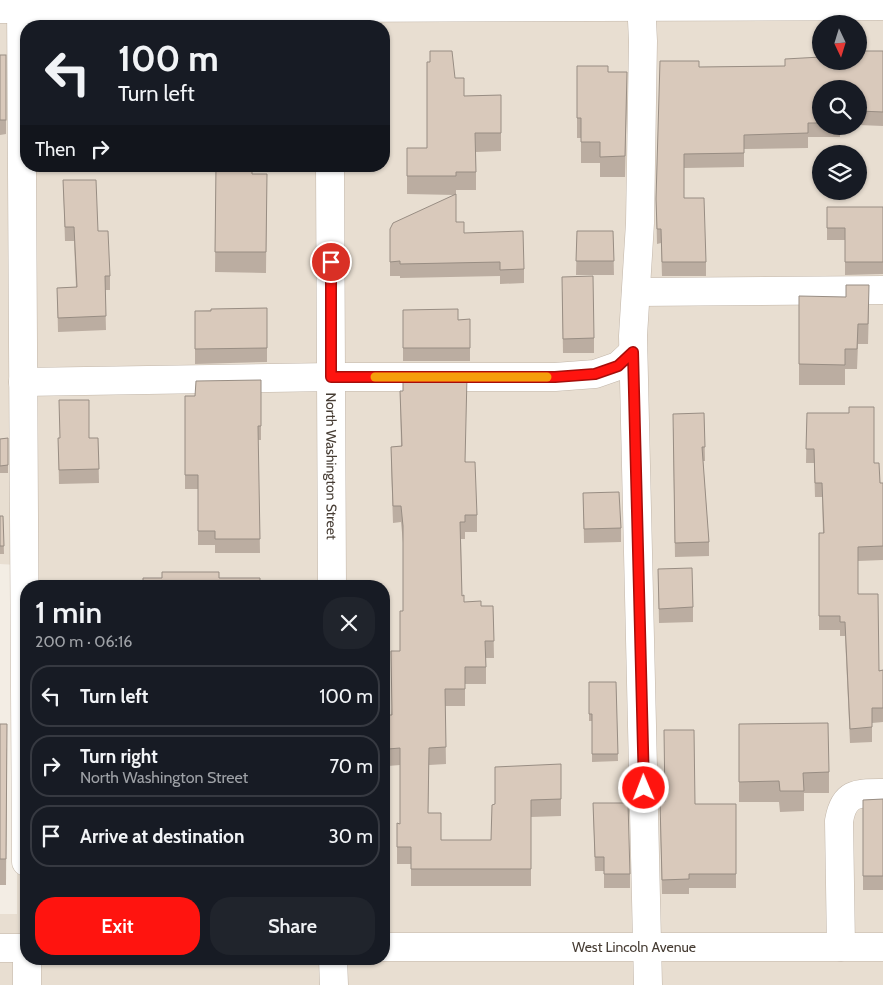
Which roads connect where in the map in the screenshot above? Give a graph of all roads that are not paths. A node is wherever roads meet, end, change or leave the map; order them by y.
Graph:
1 (641, 4) edge
2 (14, 6) edge
3 (883, 6) edge
4 (330, 12) edge
5 (330, 172) edge
6 (883, 290) edge
7 (636, 292) junction
8 (633, 352) junction
9 (331, 377) junction
10 (23, 382) junction
11 (24, 580) edge
12 (332, 580) edge
13 (883, 793) edge
14 (390, 947) edge
15 (648, 947) junction
16 (842, 947) junction
17 (883, 947) edge
18 (0, 948) edge
19 (20, 948) edge
20 (27, 965) edge
21 (333, 965) edge
22 (27, 985) edge
23 (334, 985) edge
24 (648, 985) edge

1 - 3 street
1 - 4 street
1 - 7 street
2 - 4 street
2 - 10 street
5 - 9 street, North Washington Street
6 - 7 street
7 - 8 street
8 - 9 street
8 - 15 street
9 - 10 street
9 - 12 street, North Washington Street
10 - 11 street
13 - 16 street
14 - 15 street, West Lincoln Avenue
15 - 16 street, West Lincoln Avenue
15 - 24 street
16 - 17 street, West Lincoln Avenue
18 - 19 street
20 - 22 street
21 - 23 street

